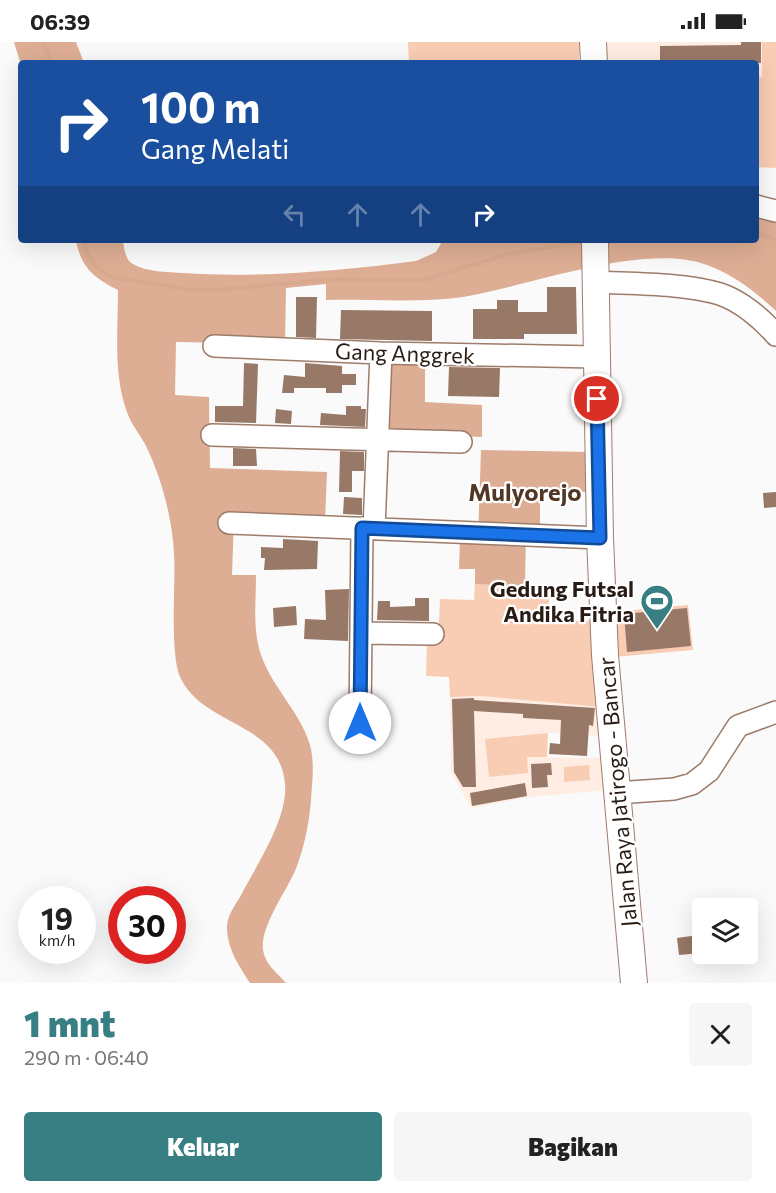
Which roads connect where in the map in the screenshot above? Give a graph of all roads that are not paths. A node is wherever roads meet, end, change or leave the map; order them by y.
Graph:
1 (594, 42) edge
2 (594, 60) edge
3 (759, 207) edge
4 (776, 211) edge
5 (594, 243) edge
6 (594, 277) junction
7 (776, 335) edge
8 (214, 346) dead end
9 (381, 353) junction
10 (596, 357) junction
11 (212, 435) dead end
12 (378, 440) junction
13 (462, 442) dead end
14 (229, 523) dead end
15 (368, 528) junction
16 (600, 538) junction
17 (361, 633) junction
18 (433, 634) dead end
19 (776, 711) edge
20 (360, 723) dead end
21 (616, 793) junction
22 (634, 983) edge

1 - 2 main road
3 - 4 street
5 - 6 main road, Jalan Raya Jatirogo - Bancar
6 - 7 street
6 - 10 main road, Jalan Raya Jatirogo - Bancar
8 - 9 street, Gang Anggrek
9 - 10 street, Gang Anggrek
9 - 12 street
10 - 16 main road, Jalan Raya Jatirogo - Bancar
11 - 12 street
12 - 13 street
12 - 15 street
14 - 15 street
15 - 16 street
15 - 17 street
16 - 21 main road, Jalan Raya Jatirogo - Bancar
17 - 18 street
17 - 20 street
19 - 21 street
21 - 22 main road, Jalan Raya Jatirogo - Bancar

